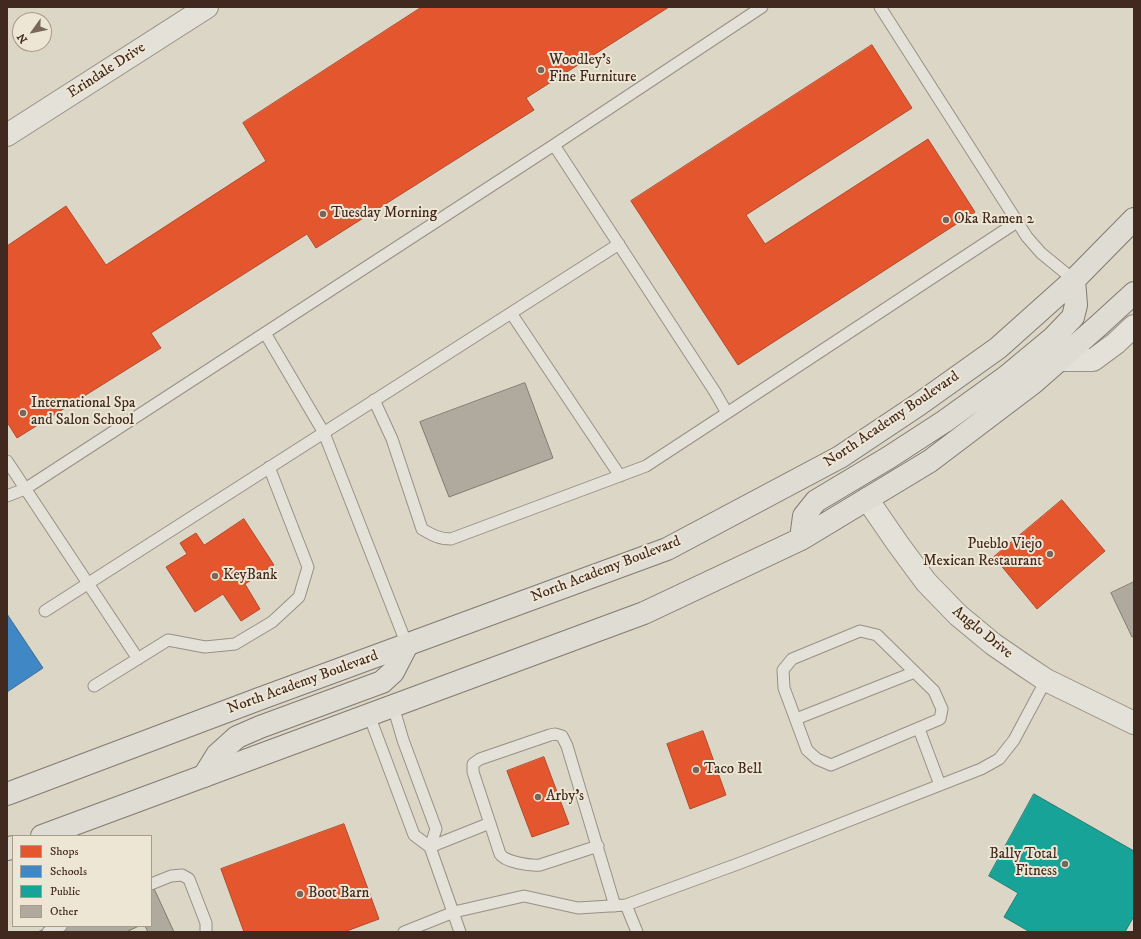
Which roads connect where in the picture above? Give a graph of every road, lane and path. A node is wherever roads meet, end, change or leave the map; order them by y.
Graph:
1 (207, 7) edge
2 (762, 7) edge
3 (880, 7) edge
4 (7, 135) edge
5 (554, 145) junction
6 (1134, 219) edge
7 (1017, 222) junction
8 (619, 244) junction
9 (1074, 280) junction
10 (1134, 293) edge
11 (511, 313) junction
12 (1134, 326) edge
13 (265, 333) junction
14 (1060, 360) junction
15 (374, 400) junction
16 (727, 413) junction
17 (324, 433) junction
18 (7, 461) edge
19 (269, 467) junction
20 (620, 476) junction
21 (26, 489) junction
22 (7, 496) edge
23 (867, 499) junction
24 (801, 539) junction
25 (88, 583) junction
26 (45, 610) dead end
27 (407, 644) junction
28 (138, 659) junction
29 (915, 672) junction
30 (1046, 680) junction
31 (94, 686) dead end
32 (393, 706) junction
33 (369, 715) junction
34 (796, 719) junction
35 (1134, 723) edge
36 (919, 729) junction
37 (204, 776) junction
38 (940, 785) junction
39 (7, 794) edge
40 (490, 823) junction
41 (45, 835) edge
42 (598, 846) junction
43 (430, 847) junction
44 (152, 884) edge
45 (620, 905) junction
46 (454, 912) junction
47 (59, 927) edge
48 (48, 932) edge
49 (206, 932) edge
50 (404, 932) edge
51 (460, 932) edge
52 (637, 932) edge

1 - 4 street, Erindale Drive
2 - 5 lane
3 - 7 lane
5 - 8 lane
5 - 13 lane
6 - 9 main road, North Academy Boulevard
7 - 9 lane
7 - 16 lane
8 - 11 lane
8 - 16 lane
9 - 24 main road
9 - 27 main road, North Academy Boulevard
10 - 14 main road
11 - 15 lane
11 - 20 lane
12 - 14 street
13 - 17 lane
13 - 21 lane
14 - 23 main road
15 - 17 lane
15 - 20 lane
16 - 20 lane
17 - 19 lane
17 - 27 lane
18 - 21 lane
19 - 25 lane
19 - 28 lane
21 - 22 lane
21 - 25 lane
23 - 24 main road
23 - 30 street, Anglo Drive
24 - 32 main road
25 - 26 lane
25 - 28 lane
27 - 37 main road
27 - 39 main road, North Academy Boulevard
28 - 31 lane
29 - 34 lane
29 - 34 lane
29 - 36 lane
30 - 35 street, Anglo Drive
30 - 38 lane
32 - 33 main road
32 - 43 lane
33 - 37 main road
33 - 43 lane
34 - 36 lane
36 - 38 lane
37 - 41 main road
38 - 45 lane
40 - 42 lane
40 - 42 lane
40 - 43 lane
42 - 45 lane
43 - 46 lane
44 - 49 lane
45 - 46 lane
45 - 52 lane
46 - 50 lane
46 - 51 lane
47 - 48 lane

